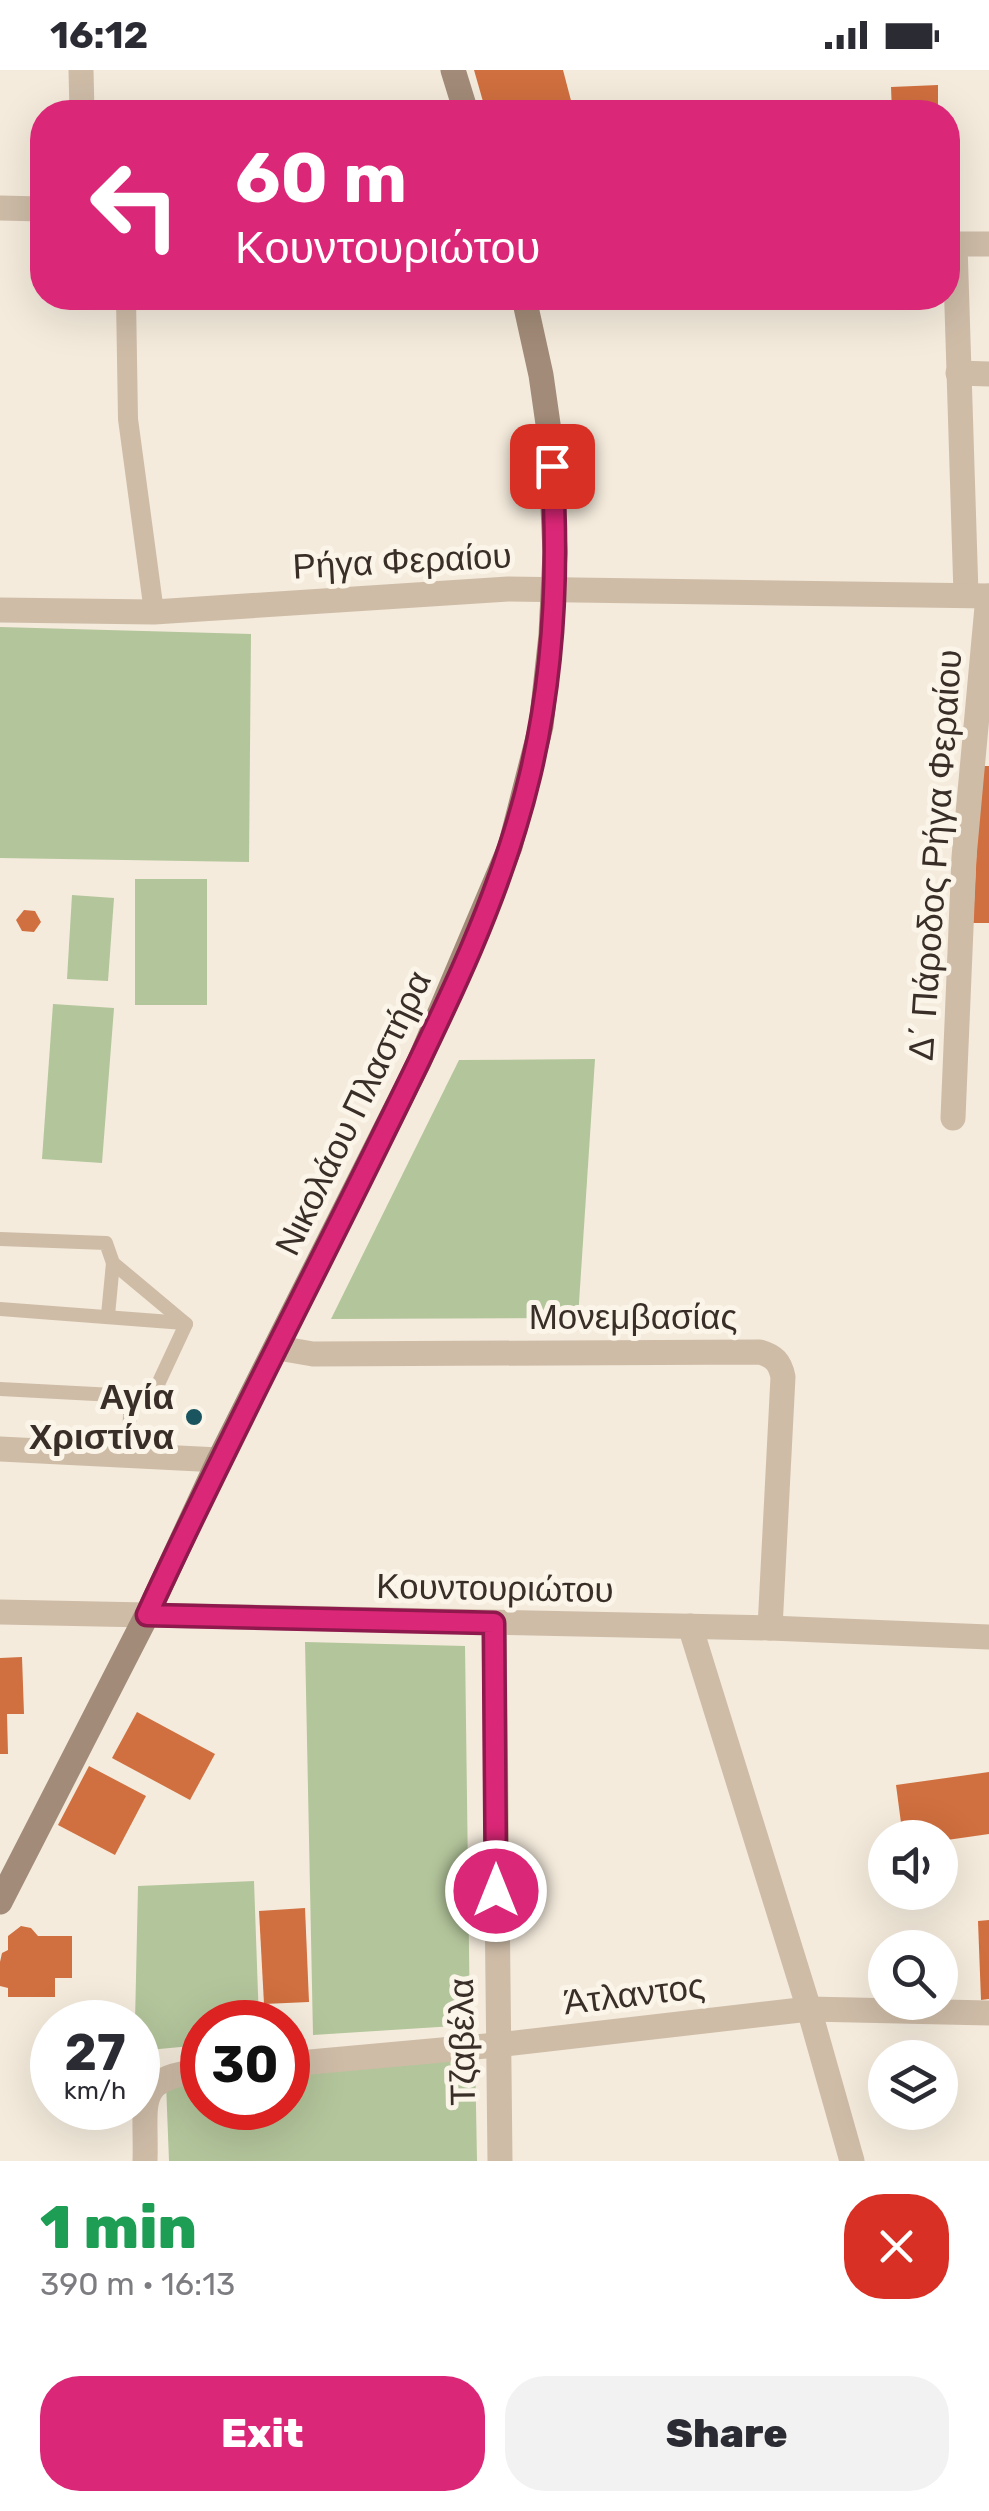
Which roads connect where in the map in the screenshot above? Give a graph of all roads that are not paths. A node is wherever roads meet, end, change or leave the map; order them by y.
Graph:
1 (81, 70) edge
2 (453, 70) edge
3 (82, 100) edge
4 (462, 100) edge
5 (0, 208) edge
6 (30, 209) edge
7 (960, 244) edge
8 (989, 244) edge
9 (126, 310) edge
10 (527, 310) edge
11 (955, 310) edge
12 (958, 372) junction
13 (989, 374) edge
14 (554, 589) junction
15 (981, 596) edge
16 (0, 610) edge
17 (154, 612) junction
18 (953, 1118) dead end
19 (0, 1240) edge
20 (113, 1263) junction
21 (0, 1309) edge
22 (108, 1315) junction
23 (186, 1324) junction
24 (278, 1348) junction
25 (0, 1389) edge
26 (131, 1396) junction
27 (0, 1450) edge
28 (128, 1454) junction
29 (219, 1460) junction
30 (0, 1612) edge
31 (147, 1615) junction
32 (494, 1623) junction
33 (690, 1626) junction
34 (770, 1628) junction
35 (989, 1637) edge
36 (1, 1898) edge
37 (809, 2009) junction
38 (989, 2013) edge
39 (497, 2045) junction
40 (310, 2062) edge
41 (180, 2073) edge
42 (145, 2161) edge
43 (500, 2161) edge
44 (852, 2161) edge

1 - 3 street
2 - 4 main road
5 - 6 street
7 - 8 street
9 - 17 street
10 - 14 main road, Νικολάου Πλαστήρα
11 - 12 street, Δ΄ Πάροδος Ρήγα Φεραίου
12 - 13 street
12 - 15 street, Δ΄ Πάροδος Ρήγα Φεραίου
14 - 15 street, Ρήγα Φεραίου
14 - 17 street, Ρήγα Φεραίου
14 - 24 main road, Νικολάου Πλαστήρα
15 - 18 street, Δ΄ Πάροδος Ρήγα Φεραίου
16 - 17 street, Ρήγα Φεραίου
19 - 20 lane
20 - 22 lane
20 - 23 lane
21 - 22 lane
22 - 23 lane
23 - 26 lane
24 - 29 main road, Νικολάου Πλαστήρα
24 - 34 street, Μονεμβασίας
25 - 26 lane
26 - 28 lane
27 - 28 street
28 - 29 street
29 - 31 main road, Νικολάου Πλαστήρα
30 - 31 street, Κουντουριώτου
31 - 32 street, Κουντουριώτου
31 - 36 main road, Νικολάου Πλαστήρα
32 - 33 street, Κουντουριώτου
32 - 39 street, Τζαβέλα
33 - 34 street, Κουντουριώτου
33 - 37 street
34 - 35 street, Κουντουριώτου
37 - 38 street, Άτλαντος
37 - 39 street, Άτλαντος
37 - 44 street
39 - 40 street, Άτλαντος
39 - 43 street, Τζαβέλα
41 - 42 street

